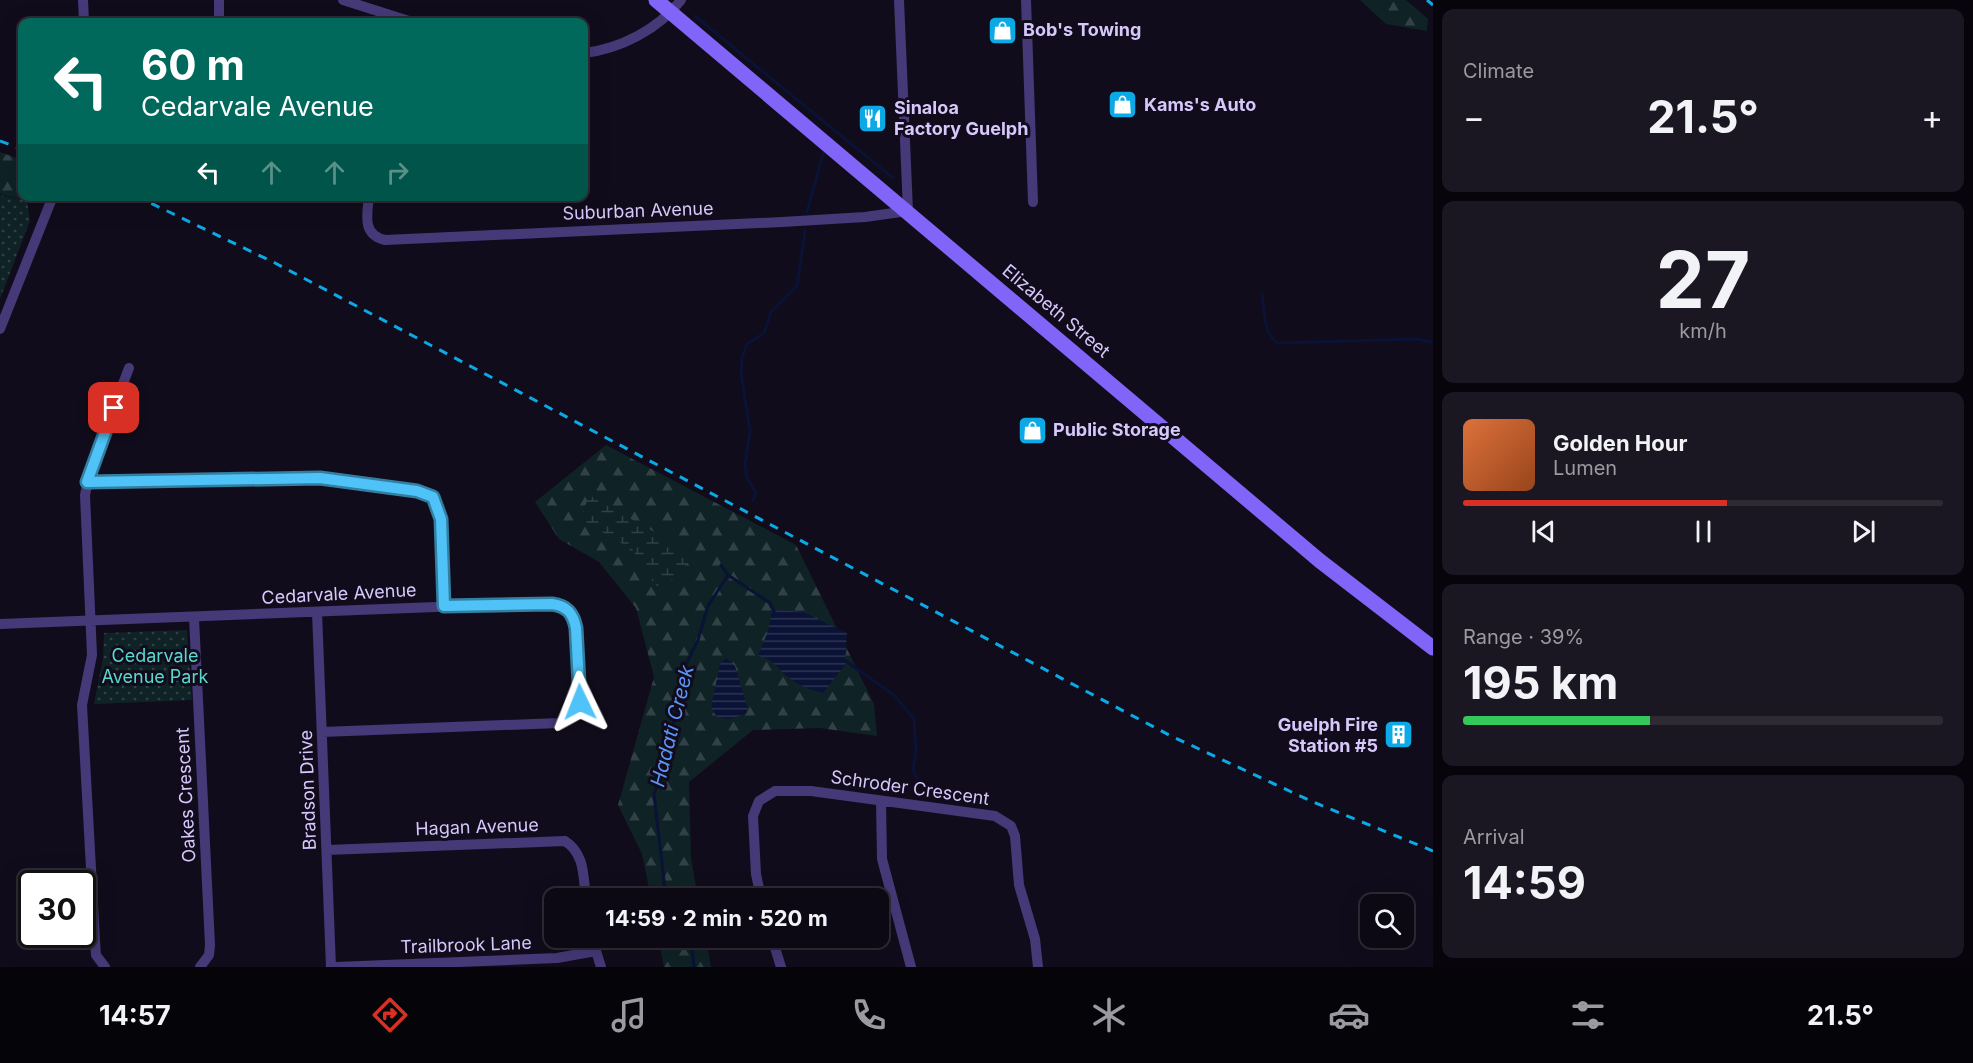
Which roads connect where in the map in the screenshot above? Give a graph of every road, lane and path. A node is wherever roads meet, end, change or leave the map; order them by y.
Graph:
1 (83, 0) edge
2 (219, 0) edge
3 (343, 0) edge
4 (656, 0) edge
5 (681, 0) edge
6 (899, 0) edge
7 (1026, 0) edge
8 (671, 13) junction
9 (84, 18) edge
10 (219, 18) edge
11 (388, 18) edge
12 (588, 53) edge
13 (51, 201) edge
14 (369, 201) edge
15 (1034, 202) dead end
16 (908, 212) junction
17 (0, 329) edge
18 (129, 368) dead end
19 (87, 482) junction
20 (444, 606) junction
21 (317, 612) junction
22 (194, 618) junction
23 (91, 621) junction
24 (0, 624) edge
25 (1416, 636) junction
26 (1433, 636) edge
27 (1433, 648) edge
28 (322, 732) junction
29 (881, 801) junction
30 (327, 850) junction
31 (585, 888) edge
32 (759, 888) edge
33 (595, 948) edge
34 (775, 948) edge
35 (596, 951) junction
36 (105, 967) edge
37 (200, 967) edge
38 (331, 967) edge
39 (336, 967) edge
40 (601, 967) edge
41 (781, 967) edge
42 (911, 967) edge
43 (1038, 967) edge

1 - 9 street
2 - 10 street
3 - 11 street
4 - 8 street, Elizabeth Street
5 - 8 street
6 - 16 street
7 - 15 street
8 - 12 street
8 - 16 street, Elizabeth Street
13 - 17 street
14 - 16 street, Suburban Avenue
16 - 25 street, Elizabeth Street
18 - 19 street
19 - 20 street
19 - 23 street
20 - 21 street, Cedarvale Avenue
20 - 28 street, Cedarvale Avenue
21 - 22 street, Cedarvale Avenue
21 - 28 street, Bradson Drive
22 - 23 street, Cedarvale Avenue
22 - 37 street, Oakes Crescent
23 - 24 street, Cedarvale Avenue
23 - 36 street
25 - 26 street
25 - 27 street, Elizabeth Street
28 - 30 street, Bradson Drive
29 - 32 street, Schroder Crescent
29 - 42 street
29 - 43 street, Schroder Crescent
30 - 31 street, Hagan Avenue
30 - 38 street, Bradson Drive
33 - 35 street
34 - 41 street
35 - 39 street, Trailbrook Lane
35 - 40 street

